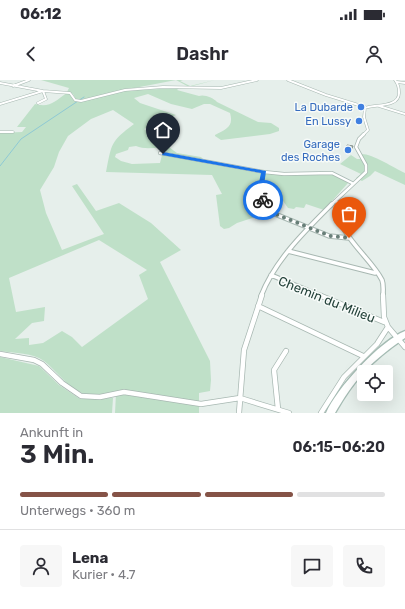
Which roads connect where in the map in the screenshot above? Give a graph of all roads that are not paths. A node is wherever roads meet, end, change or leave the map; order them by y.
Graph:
1 (28, 80) edge
2 (257, 80) edge
3 (288, 80) edge
4 (395, 80) edge
5 (397, 82) junction
6 (0, 83) edge
7 (405, 83) edge
8 (12, 86) junction
9 (43, 91) junction
10 (38, 103) dead end
11 (0, 104) edge
12 (378, 106) junction
13 (366, 107) junction
14 (405, 114) edge
15 (0, 132) edge
16 (13, 132) dead end
17 (160, 153) dead end
18 (264, 172) junction
19 (352, 183) junction
20 (335, 200) junction
21 (309, 227) junction
22 (349, 238) junction
23 (288, 251) junction
24 (375, 273) junction
25 (271, 275) junction
26 (258, 306) junction
27 (384, 322) junction
28 (388, 327) junction
29 (405, 334) edge
30 (397, 339) junction
31 (405, 347) edge
32 (286, 351) dead end
33 (0, 354) edge
34 (363, 356) junction
35 (240, 398) junction
36 (278, 409) junction
37 (239, 413) edge
38 (289, 413) edge
39 (321, 413) edge
40 (330, 413) edge

1 - 8 street
2 - 9 street
3 - 13 street
4 - 5 street
5 - 7 street
5 - 12 street
6 - 8 street
8 - 9 street
9 - 10 street
9 - 11 street
12 - 13 street
12 - 14 street
13 - 19 street
15 - 16 street
17 - 18 street
18 - 19 street
18 - 21 street
19 - 20 street
20 - 21 street
20 - 22 street
21 - 22 street
21 - 23 street
22 - 24 street
23 - 24 street
23 - 25 street
24 - 27 street
25 - 26 street
25 - 27 street, Chemin du Milieu
26 - 34 street
26 - 35 street
27 - 28 street
28 - 30 street
28 - 34 street
29 - 30 main road
30 - 31 street
30 - 40 main road
32 - 36 street
33 - 35 street
34 - 39 street
35 - 36 street
35 - 37 street
36 - 38 street

